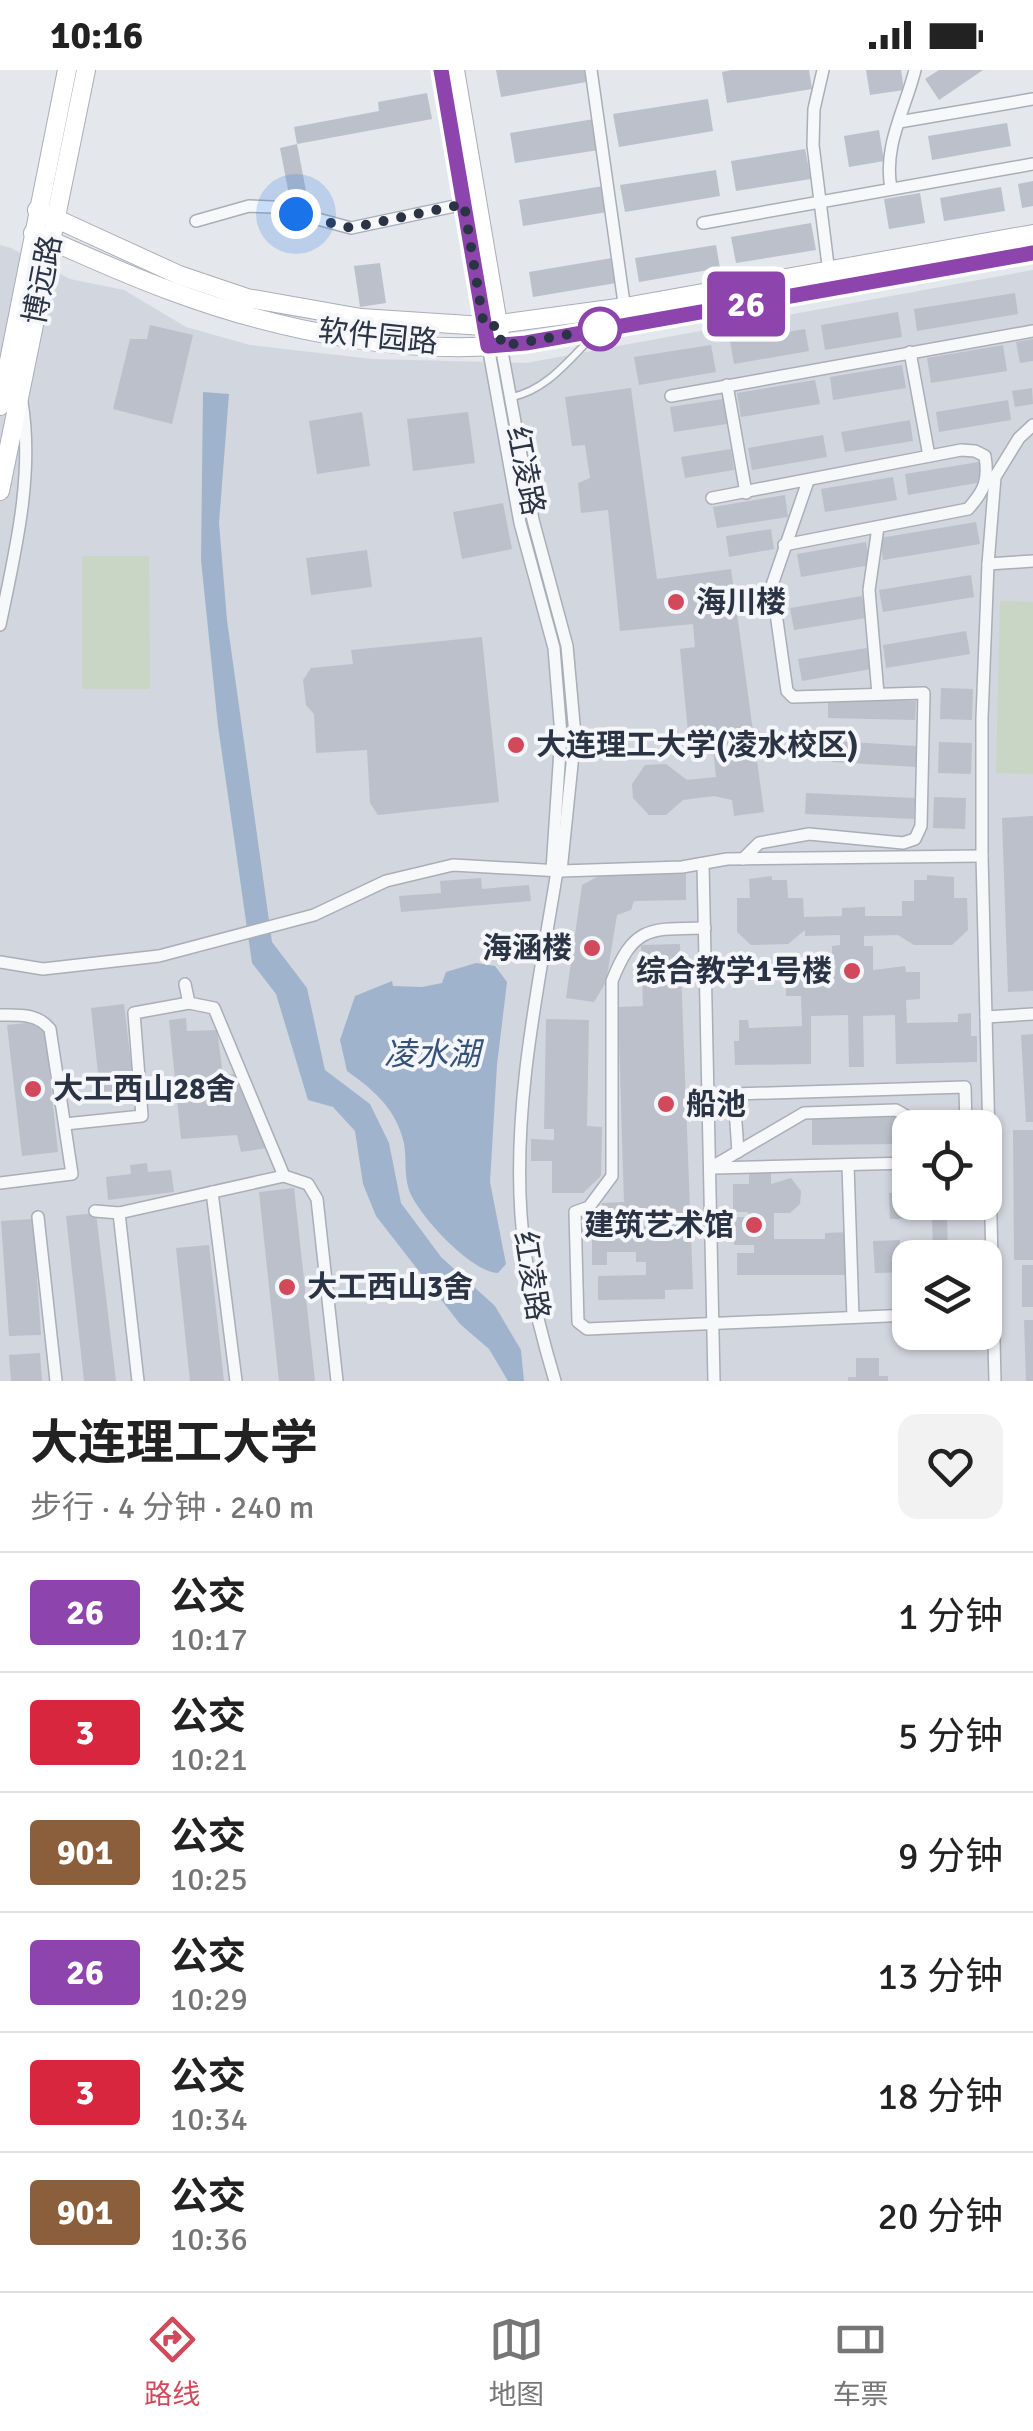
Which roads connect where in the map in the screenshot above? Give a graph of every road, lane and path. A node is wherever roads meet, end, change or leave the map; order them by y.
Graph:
1 (67, 70) edge
2 (86, 70) edge
3 (442, 70) edge
4 (456, 70) edge
5 (592, 70) edge
6 (823, 70) edge
7 (915, 70) edge
8 (1033, 98) edge
9 (900, 122) junction
10 (1033, 164) edge
11 (892, 188) junction
12 (820, 200) junction
13 (470, 203) junction
14 (37, 210) junction
15 (55, 220) junction
16 (196, 221) dead end
17 (703, 223) dead end
18 (33, 234) junction
19 (1033, 234) edge
20 (52, 241) junction
21 (1033, 254) edge
22 (830, 280) junction
23 (626, 316) junction
24 (491, 326) junction
25 (606, 328) junction
26 (1033, 332) edge
27 (495, 346) junction
28 (910, 352) junction
29 (727, 385) junction
30 (20, 392) junction
31 (672, 396) dead end
32 (511, 398) junction
33 (0, 406) edge
34 (1033, 425) edge
35 (930, 456) junction
36 (808, 481) junction
37 (0, 490) edge
38 (746, 492) junction
39 (712, 498) dead end
40 (878, 527) junction
41 (784, 545) junction
42 (1033, 561) edge
43 (988, 564) junction
44 (0, 625) edge
45 (878, 694) junction
46 (982, 856) junction
47 (743, 859) junction
48 (703, 864) junction
49 (557, 871) junction
50 (705, 928) junction
51 (0, 962) edge
52 (185, 984) dead end
53 (189, 1003) junction
54 (0, 1014) edge
55 (1033, 1014) edge
56 (986, 1016) junction
57 (892, 1110) edge
58 (966, 1110) edge
59 (987, 1110) edge
60 (65, 1124) junction
61 (738, 1152) junction
62 (892, 1163) edge
63 (848, 1164) junction
64 (710, 1168) junction
65 (284, 1176) junction
66 (0, 1182) edge
67 (212, 1192) junction
68 (95, 1211) dead end
69 (119, 1213) junction
70 (38, 1216) dead end
71 (892, 1315) edge
72 (853, 1316) junction
73 (713, 1322) junction
74 (992, 1350) edge
75 (56, 1381) edge
76 (138, 1381) edge
77 (236, 1381) edge
78 (337, 1381) edge
79 (555, 1381) edge
80 (714, 1381) edge
81 (995, 1381) edge

1 - 14 main road, 博远路
2 - 15 main road, 博远路
3 - 13 main road, 红凌路
4 - 13 main road, 红凌路
5 - 23 street
6 - 12 street
7 - 9 street
8 - 9 street
9 - 11 street
10 - 11 street
11 - 12 street
12 - 17 street
12 - 22 street
13 - 16 street
13 - 24 main road, 红凌路
14 - 15 main road, 软件园路
14 - 18 main road, 博远路
15 - 20 main road, 博远路
15 - 24 main road, 软件园路
18 - 20 main road, 软件园路
18 - 33 main road, 博远路
19 - 22 main road, 软件园路
20 - 27 main road, 软件园路
20 - 30 main road, 博远路
21 - 22 main road, 软件园路
22 - 23 main road, 软件园路
23 - 24 main road, 软件园路
23 - 25 main road, 软件园路
24 - 27 main road, 红凌路
25 - 27 main road, 软件园路
25 - 32 lane
26 - 28 street
27 - 32 street, 红凌路
27 - 49 street, 红凌路
28 - 29 street
28 - 35 street
29 - 31 street
29 - 38 street
30 - 37 main road, 博远路
30 - 44 street
32 - 49 street, 红凌路
34 - 43 street
35 - 36 street
35 - 40 street
36 - 38 street
36 - 41 street
38 - 39 street
40 - 41 street
40 - 45 street
41 - 45 street
42 - 43 street
43 - 46 street
45 - 47 street
46 - 47 street
46 - 56 street
47 - 48 street
48 - 49 street
48 - 50 street
49 - 51 street
49 - 79 street, 红凌路
50 - 64 street
50 - 73 street
52 - 53 street
53 - 60 street
53 - 65 street
54 - 60 street
55 - 56 street
56 - 59 street
57 - 61 street
58 - 61 street
60 - 66 street
61 - 64 street
62 - 63 street
63 - 64 street
63 - 72 street
64 - 73 street
65 - 67 street
65 - 78 street
67 - 69 street
67 - 77 street
68 - 69 street
69 - 76 street
70 - 75 street
71 - 72 street
72 - 73 street
73 - 80 street
74 - 81 street

